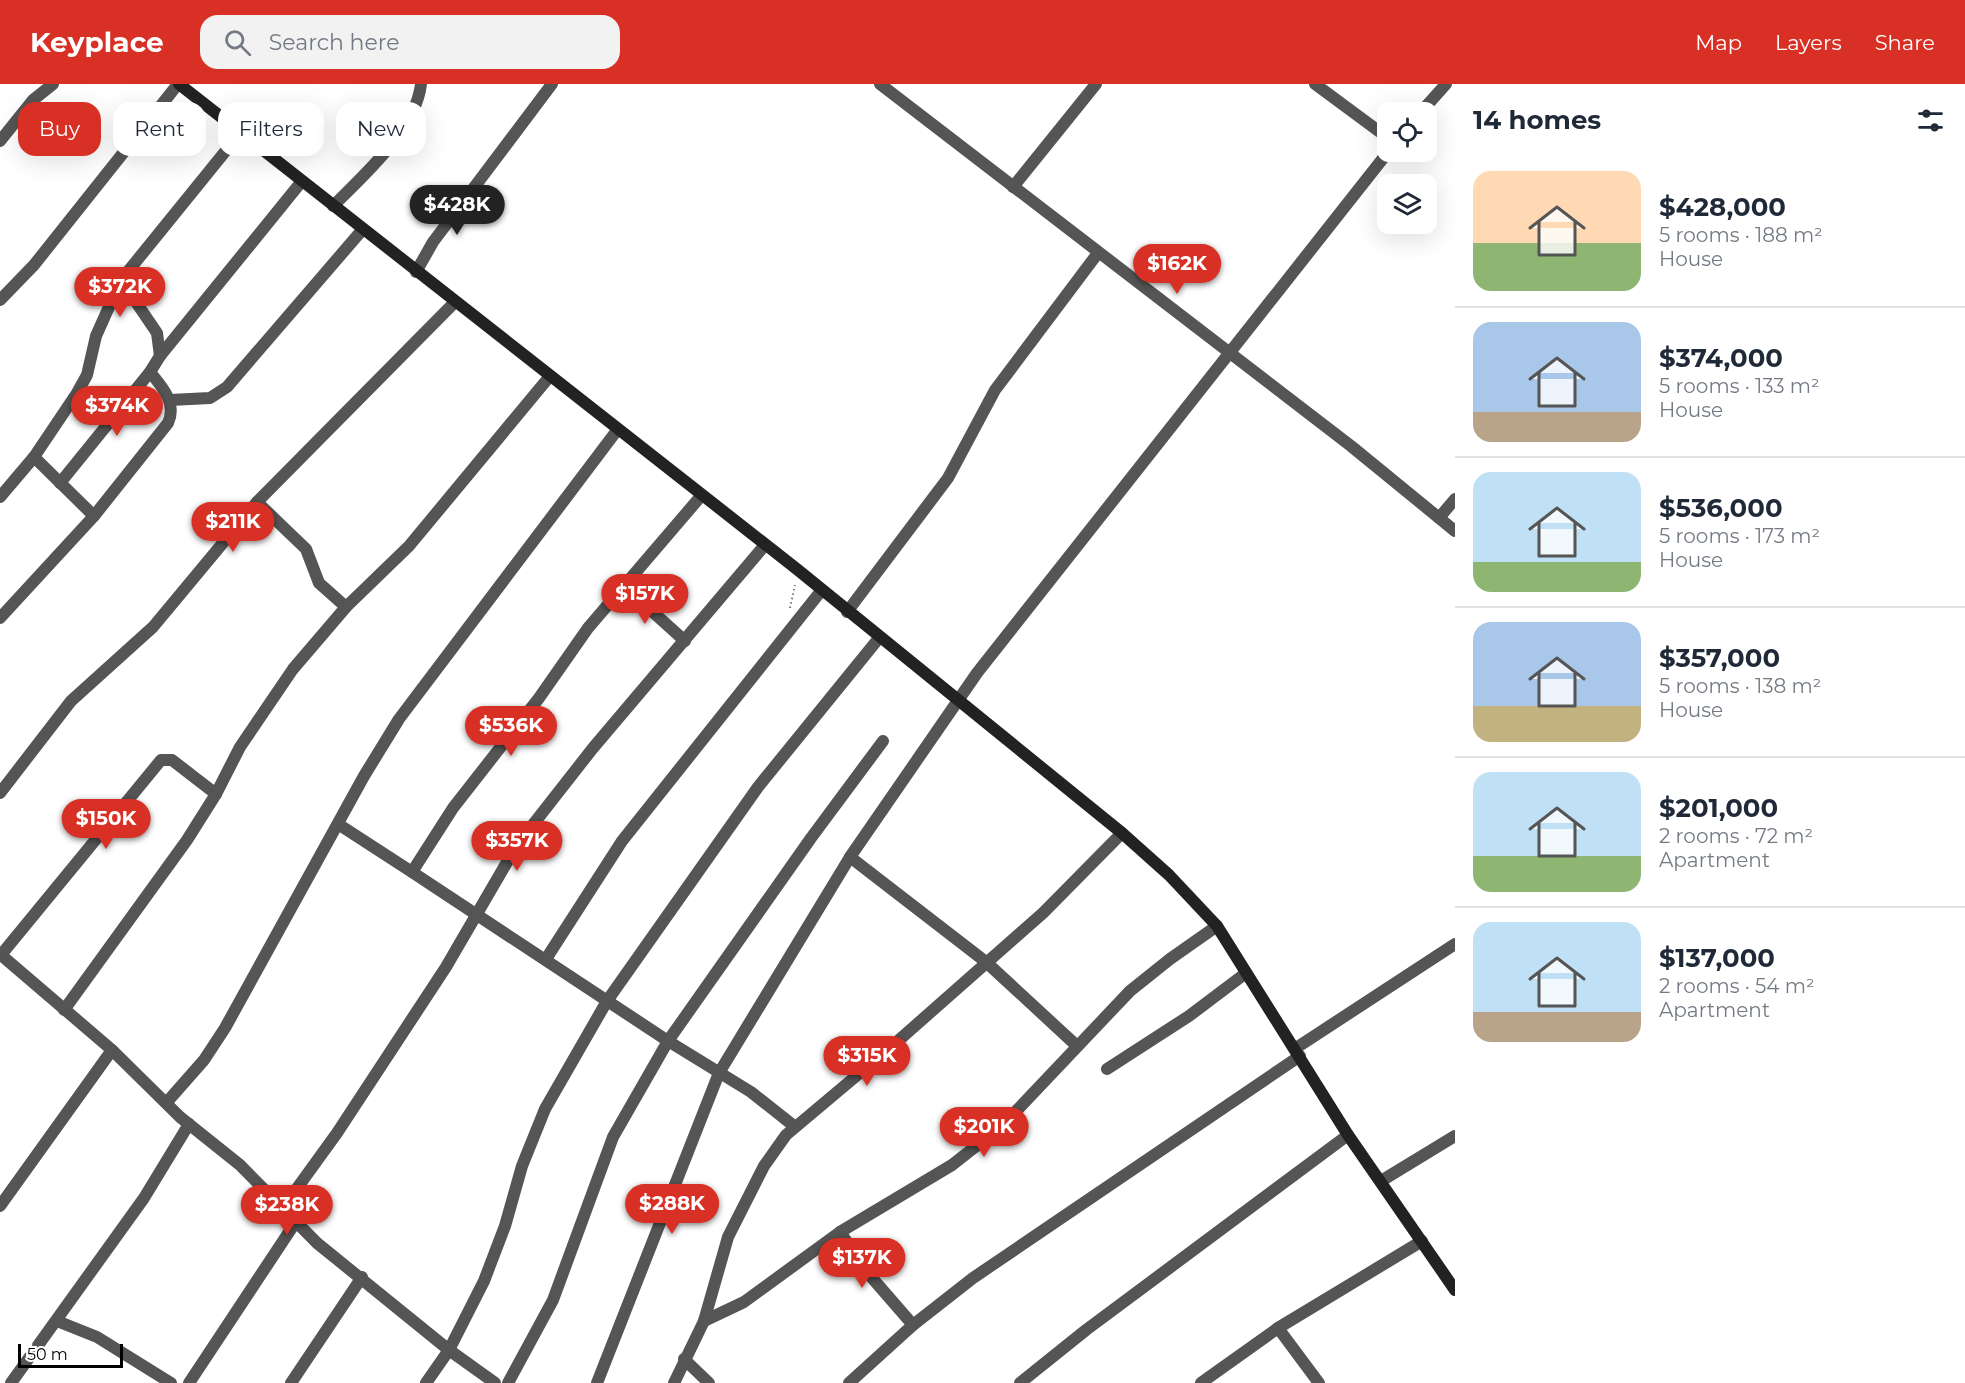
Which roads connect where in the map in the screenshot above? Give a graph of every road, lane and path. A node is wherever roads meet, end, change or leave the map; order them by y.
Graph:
1 (53, 84) edge
2 (179, 84) edge
3 (421, 84) edge
4 (552, 84) edge
5 (880, 84) edge
6 (1096, 84) edge
7 (1315, 84) edge
8 (1446, 84) edge
9 (1430, 102) edge
10 (218, 114) edge
11 (1377, 130) edge
12 (0, 141) edge
13 (222, 156) edge
14 (271, 156) edge
15 (1380, 162) edge
16 (302, 181) junction
17 (1013, 187) junction
18 (333, 206) junction
19 (363, 229) junction
20 (1098, 253) junction
21 (416, 272) junction
22 (121, 280) junction
23 (0, 300) edge
24 (455, 302) junction
25 (1228, 354) junction
26 (160, 356) junction
27 (150, 372) junction
28 (550, 376) junction
29 (170, 400) junction
30 (618, 429) junction
31 (34, 457) junction
32 (60, 483) junction
33 (701, 496) junction
34 (0, 497) edge
35 (1455, 499) edge
36 (257, 502) junction
37 (94, 516) junction
38 (1439, 518) junction
39 (1455, 531) edge
40 (765, 545) junction
41 (798, 570) junction
42 (624, 586) junction
43 (820, 591) junction
44 (346, 606) junction
45 (847, 612) junction
46 (789, 615) dead end
47 (0, 618) edge
48 (879, 638) junction
49 (685, 641) junction
50 (958, 699) junction
51 (883, 741) dead end
52 (0, 792) edge
53 (216, 794) junction
54 (338, 824) junction
55 (1122, 833) junction
56 (850, 857) junction
57 (412, 872) junction
58 (478, 913) junction
59 (1217, 927) junction
60 (1455, 944) edge
61 (1, 954) edge
62 (546, 959) junction
63 (986, 962) junction
64 (1246, 973) junction
65 (607, 1001) junction
66 (64, 1010) junction
67 (668, 1041) junction
68 (1077, 1046) junction
69 (112, 1050) junction
70 (1298, 1052) junction
71 (1107, 1069) dead end
72 (719, 1073) junction
73 (167, 1102) junction
74 (189, 1124) junction
75 (794, 1126) junction
76 (1348, 1135) junction
77 (1455, 1136) edge
78 (1381, 1180) junction
79 (0, 1206) edge
80 (282, 1209) junction
81 (295, 1223) junction
82 (840, 1232) junction
83 (1422, 1241) junction
84 (362, 1277) junction
85 (1455, 1290) edge
86 (57, 1321) junction
87 (704, 1321) junction
88 (913, 1325) junction
89 (1278, 1328) junction
90 (449, 1350) junction
91 (684, 1359) junction
92 (11, 1383) edge
93 (171, 1383) edge
94 (189, 1383) edge
95 (291, 1383) edge
96 (426, 1383) edge
97 (495, 1383) edge
98 (508, 1383) edge
99 (597, 1383) edge
100 (674, 1383) edge
101 (709, 1383) edge
102 (849, 1383) edge
103 (1020, 1383) edge
104 (1201, 1383) edge
105 (1318, 1383) edge

1 - 12 street
2 - 10 street
2 - 23 street
3 - 18 street
4 - 21 street
5 - 17 street
6 - 17 street
7 - 11 street
8 - 9 street
13 - 22 street
14 - 16 street
15 - 25 street
16 - 18 street
16 - 26 street
17 - 20 street
18 - 19 street
19 - 21 street
19 - 29 street
20 - 25 street
20 - 45 street
21 - 24 street
22 - 26 street
22 - 31 street
24 - 28 street
24 - 36 street
25 - 38 street
25 - 50 street
26 - 27 street
27 - 29 street
27 - 32 street
28 - 30 street
28 - 44 street
29 - 37 street
30 - 33 street
30 - 54 street
31 - 32 street
31 - 34 street
32 - 37 street
33 - 40 street
33 - 42 street
35 - 38 street
36 - 44 street
36 - 52 street
37 - 47 street
38 - 39 street
40 - 41 street
40 - 49 street
41 - 43 street
41 - 46 path
42 - 49 street
42 - 57 street
43 - 45 street
43 - 62 street
44 - 53 street
45 - 48 street
48 - 50 street
48 - 65 street
49 - 58 street
50 - 55 street
50 - 56 street
51 - 67 street
53 - 61 street
53 - 66 street
54 - 57 street
54 - 73 street
55 - 59 street
55 - 63 street
56 - 63 street
56 - 72 street
57 - 58 street
58 - 62 street
58 - 80 street
59 - 64 street
59 - 68 street
60 - 70 street
61 - 66 street
62 - 65 street
63 - 68 street
63 - 75 street
64 - 70 street
64 - 71 street
65 - 67 street
65 - 90 street
66 - 69 street
67 - 72 street
67 - 98 street
68 - 82 street
69 - 73 street
69 - 79 street
70 - 76 street
70 - 88 street
72 - 75 street
72 - 99 street
73 - 74 street
74 - 80 street
74 - 86 street
75 - 87 street
76 - 78 street
76 - 103 street
77 - 78 street
78 - 83 street
80 - 81 street
81 - 84 street
81 - 94 street
82 - 87 street
82 - 88 street
83 - 85 street
83 - 89 street
84 - 90 street
84 - 95 street
86 - 92 street
86 - 93 street
87 - 91 street
88 - 102 street
89 - 104 street
89 - 105 street
90 - 96 street
90 - 97 street
91 - 100 street
91 - 101 street

